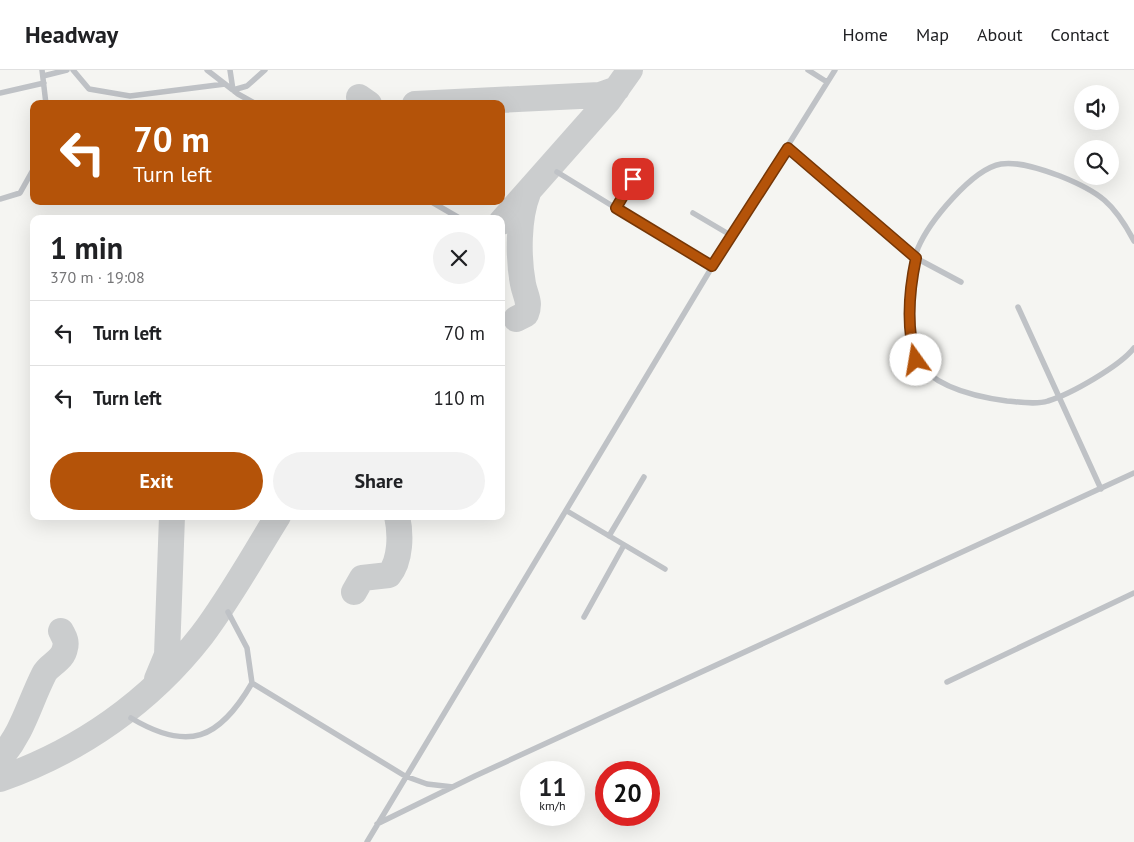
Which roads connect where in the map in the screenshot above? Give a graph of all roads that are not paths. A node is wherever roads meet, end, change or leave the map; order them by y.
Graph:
1 (67, 70) edge
2 (73, 70) edge
3 (207, 70) edge
4 (230, 70) edge
5 (265, 70) edge
6 (808, 70) edge
7 (835, 70) edge
8 (43, 76) edge
9 (827, 82) junction
10 (225, 84) junction
11 (232, 90) junction
12 (0, 93) edge
13 (46, 100) edge
14 (249, 100) edge
15 (788, 148) junction
16 (642, 165) dead end
17 (557, 172) dead end
18 (30, 175) edge
19 (0, 199) edge
20 (437, 205) edge
21 (616, 208) junction
22 (693, 213) dead end
23 (454, 215) edge
24 (732, 236) junction
25 (1134, 239) edge
26 (916, 258) junction
27 (712, 266) junction
28 (961, 282) dead end
29 (1018, 307) dead end
30 (1134, 348) edge
31 (1059, 397) junction
32 (1134, 473) edge
33 (644, 477) dead end
34 (1101, 489) junction
35 (566, 511) junction
36 (609, 536) junction
37 (624, 545) junction
38 (665, 569) dead end
39 (1134, 593) edge
40 (228, 612) dead end
41 (584, 618) dead end
42 (947, 682) dead end
43 (252, 683) junction
44 (131, 718) dead end
45 (405, 776) junction
46 (453, 787) junction
47 (378, 824) junction
48 (367, 842) edge

1 - 8 lane
2 - 10 lane
3 - 10 lane
4 - 11 lane
5 - 11 lane
6 - 9 lane
7 - 9 lane
8 - 12 lane
8 - 13 lane
9 - 15 lane
10 - 11 lane
11 - 14 lane
15 - 24 lane
15 - 26 lane
16 - 21 lane
17 - 21 lane
18 - 19 lane
20 - 23 lane
21 - 27 lane
22 - 24 lane
24 - 27 lane
25 - 26 lane
26 - 28 lane
26 - 31 lane
27 - 35 lane
29 - 31 lane
30 - 31 lane
31 - 34 lane
32 - 34 lane
33 - 36 lane
34 - 46 lane
35 - 36 lane
35 - 45 lane
36 - 37 lane
37 - 38 lane
37 - 41 lane
39 - 42 lane
40 - 43 lane
43 - 44 lane
43 - 45 lane
45 - 46 lane
45 - 47 lane
46 - 47 lane
47 - 48 lane

